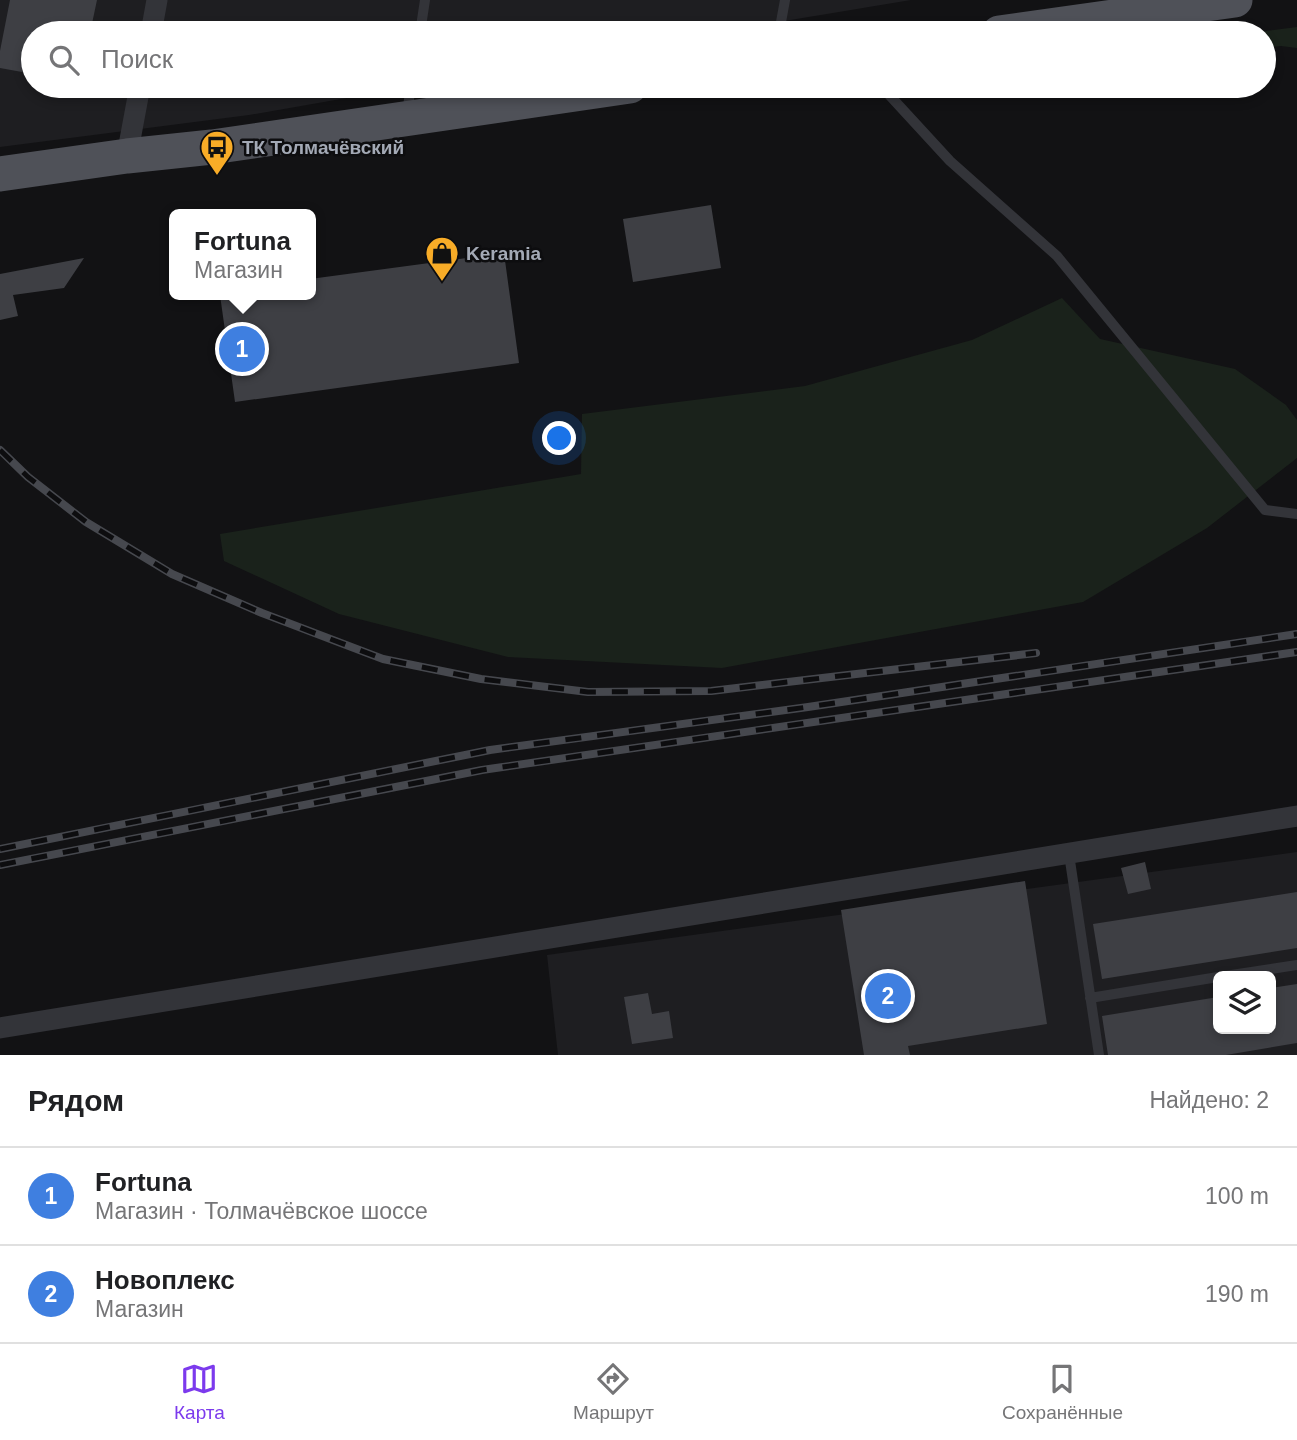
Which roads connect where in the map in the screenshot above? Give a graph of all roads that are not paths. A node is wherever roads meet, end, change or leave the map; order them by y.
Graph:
1 (157, 0) edge
2 (425, 0) edge
3 (785, 0) edge
4 (1236, 0) edge
5 (153, 21) edge
6 (422, 21) edge
7 (781, 21) edge
8 (1085, 21) edge
9 (138, 98) edge
10 (409, 98) edge
11 (551, 98) edge
12 (892, 98) edge
13 (406, 120) junction
14 (127, 156) junction
15 (0, 174) edge
16 (1297, 514) edge
17 (1297, 816) edge
18 (1069, 854) junction
19 (1297, 965) edge
20 (1258, 971) edge
21 (1213, 978) edge
22 (1090, 998) junction
23 (0, 1028) edge
24 (1099, 1055) edge

1 - 5 street
2 - 6 lane
3 - 7 lane
4 - 8 main road
9 - 14 street
10 - 13 lane
11 - 13 main road
12 - 16 lane
13 - 14 main road
14 - 15 main road
17 - 18 street
18 - 22 lane
18 - 23 street
19 - 20 lane
21 - 22 lane
22 - 24 lane

